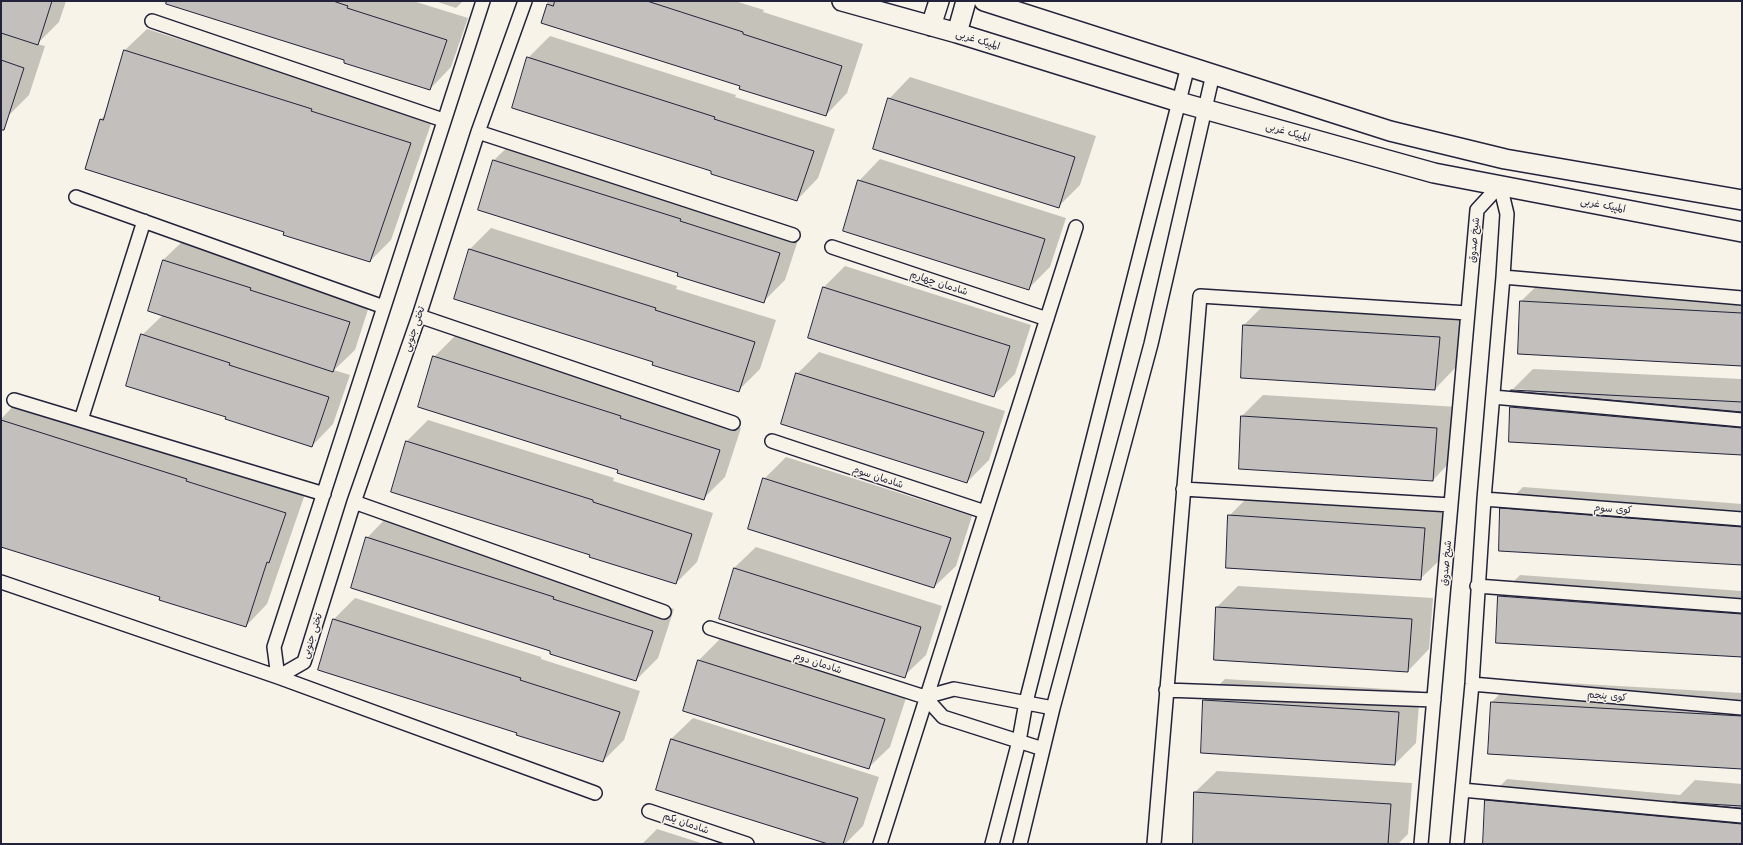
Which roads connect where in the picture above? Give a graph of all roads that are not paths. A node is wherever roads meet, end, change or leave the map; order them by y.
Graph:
1 (483, 1) edge
2 (525, 1) edge
3 (842, 1) edge
4 (939, 1) edge
5 (966, 1) edge
6 (984, 1) edge
7 (152, 21) dead end
8 (931, 26) junction
9 (957, 33) junction
10 (1188, 66) junction
11 (1213, 74) junction
12 (1179, 102) junction
13 (1205, 109) junction
14 (443, 120) junction
15 (478, 132) junction
16 (1505, 159) junction
17 (1500, 185) junction
18 (76, 197) dead end
19 (1742, 200) edge
20 (144, 221) junction
21 (1076, 227) dead end
22 (1742, 232) edge
23 (793, 235) dead end
24 (832, 247) dead end
25 (1503, 277) junction
26 (1742, 298) edge
27 (384, 307) junction
28 (1468, 314) junction
29 (419, 316) junction
30 (1046, 319) junction
31 (1493, 397) junction
32 (14, 400) dead end
33 (81, 420) junction
34 (1742, 420) edge
35 (733, 423) dead end
36 (772, 441) dead end
37 (1183, 489) junction
38 (324, 494) junction
39 (1484, 499) junction
40 (354, 502) junction
41 (1451, 505) junction
42 (985, 512) junction
43 (1742, 519) edge
44 (1, 582) edge
45 (1477, 586) junction
46 (1742, 606) edge
47 (664, 612) dead end
48 (710, 628) dead end
49 (278, 676) junction
50 (1472, 684) junction
51 (1166, 690) junction
52 (925, 697) junction
53 (1434, 700) junction
54 (1026, 702) junction
55 (1053, 708) junction
56 (1742, 708) edge
57 (1019, 741) junction
58 (1043, 749) junction
59 (1462, 790) junction
60 (595, 792) dead end
61 (649, 811) dead end
62 (1742, 816) edge
63 (747, 844) edge
64 (880, 844) edge
65 (992, 844) edge
66 (1020, 844) edge
67 (1154, 844) edge
68 (1421, 844) edge
69 (1457, 844) edge

1 - 14 street
2 - 15 street, تختی جنوبی
3 - 8 street, المپیک غربی
4 - 8 street
5 - 9 street
6 - 10 street
7 - 14 street
8 - 9 street, المپیک غربی
9 - 12 street, المپیک غربی
10 - 11 street
10 - 12 street
11 - 13 street
11 - 16 street
12 - 13 street, المپیک غربی
12 - 54 street
13 - 17 street, المپیک غربی
13 - 55 street
14 - 27 street
15 - 23 street
15 - 29 street, تختی جنوبی
16 - 17 street
16 - 19 street
17 - 22 street, المپیک غربی
17 - 25 street
17 - 28 street, شیخ صدوق
18 - 20 street
20 - 27 street
20 - 33 street
21 - 30 street
24 - 30 street, شادمان چهارم
25 - 26 street
25 - 31 street
27 - 38 street
28 - 37 street
28 - 41 street, شیخ صدوق
29 - 35 street
29 - 40 street, تختی جنوبی
30 - 42 street
31 - 34 street
31 - 39 street
32 - 33 street
33 - 38 street
36 - 42 street, شادمان سوم
37 - 41 street
37 - 51 street
38 - 49 street
39 - 43 street, کوی سوم
39 - 45 street
40 - 47 street
40 - 49 street, تختی جنوبی
41 - 53 street, شیخ صدوق
42 - 52 street
44 - 49 street
45 - 46 street
45 - 50 street
48 - 52 street, شادمان دوم
49 - 60 street
50 - 56 street, کوی پنجم
50 - 59 street
51 - 53 street
51 - 67 street
52 - 54 street
52 - 57 street
52 - 64 street
53 - 68 street, شیخ صدوق
54 - 55 street
54 - 57 street
55 - 58 street
57 - 58 street
57 - 65 street
58 - 66 street
59 - 62 street
59 - 69 street
61 - 63 street, شادمان یکم

